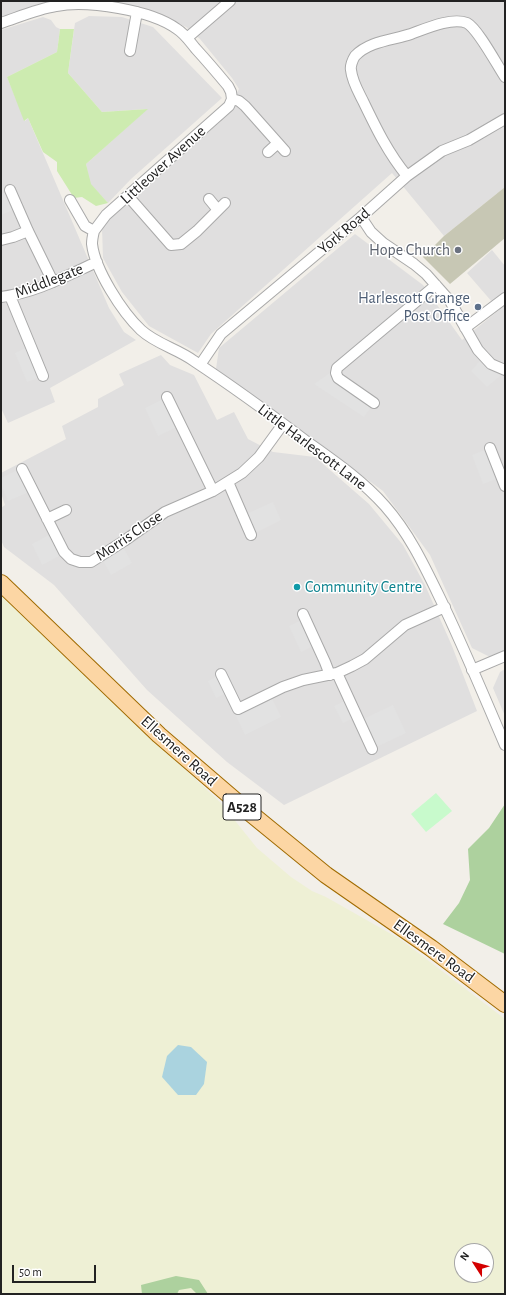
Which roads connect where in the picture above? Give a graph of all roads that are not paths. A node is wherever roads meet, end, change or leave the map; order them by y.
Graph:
1 (230, 1) edge
2 (71, 2) edge
3 (137, 12) junction
4 (1, 23) edge
5 (187, 38) junction
6 (130, 51) dead end
7 (505, 77) edge
8 (232, 99) junction
9 (505, 119) edge
10 (278, 142) junction
11 (285, 151) dead end
12 (268, 152) dead end
13 (407, 176) junction
14 (10, 190) dead end
15 (128, 196) junction
16 (70, 200) dead end
17 (209, 200) dead end
18 (226, 203) dead end
19 (218, 210) junction
20 (361, 217) junction
21 (28, 231) junction
22 (94, 231) junction
23 (1, 240) edge
24 (97, 262) junction
25 (53, 282) junction
26 (436, 285) junction
27 (5, 297) edge
28 (505, 298) edge
29 (465, 328) junction
30 (200, 365) junction
31 (505, 370) edge
32 (43, 376) dead end
33 (167, 397) dead end
34 (374, 403) dead end
35 (283, 424) junction
36 (490, 448) dead end
37 (22, 469) dead end
38 (228, 482) junction
39 (505, 486) edge
40 (212, 490) junction
41 (66, 510) dead end
42 (47, 519) junction
43 (251, 535) dead end
44 (1, 583) edge
45 (445, 607) junction
46 (302, 614) dead end
47 (505, 656) edge
48 (472, 670) junction
49 (221, 674) dead end
50 (333, 674) junction
51 (505, 745) edge
52 (372, 749) dead end
53 (505, 1004) edge

1 - 5 street
2 - 3 street
2 - 4 street
3 - 5 street
3 - 6 street
5 - 8 street
7 - 13 street
8 - 10 street
8 - 15 street, Littleover Avenue
9 - 13 street, York Road
10 - 11 street
10 - 12 street
13 - 20 street, York Road
14 - 21 street
15 - 19 street
15 - 22 street, Littleover Avenue
16 - 22 street
17 - 19 street
18 - 19 street
20 - 26 street
20 - 30 street, York Road
21 - 23 street
21 - 25 street
22 - 24 street, Little Harlescott Lane
24 - 25 street, Middlegate
24 - 30 street, Little Harlescott Lane
25 - 27 street, Middlegate
26 - 29 street
26 - 34 street
27 - 32 street
28 - 29 street
29 - 31 street
30 - 35 street, Little Harlescott Lane
33 - 40 street
35 - 38 street, Morris Close
35 - 45 street, Little Harlescott Lane
36 - 39 street
37 - 42 street, Morris Close
38 - 40 street, Morris Close
38 - 43 street
40 - 42 street, Morris Close
41 - 42 street
44 - 53 main road, Ellesmere Road / A528
45 - 48 street, Little Harlescott Lane
45 - 50 street
46 - 50 street
47 - 48 street
48 - 51 street, Little Harlescott Lane
49 - 50 street
50 - 52 street

